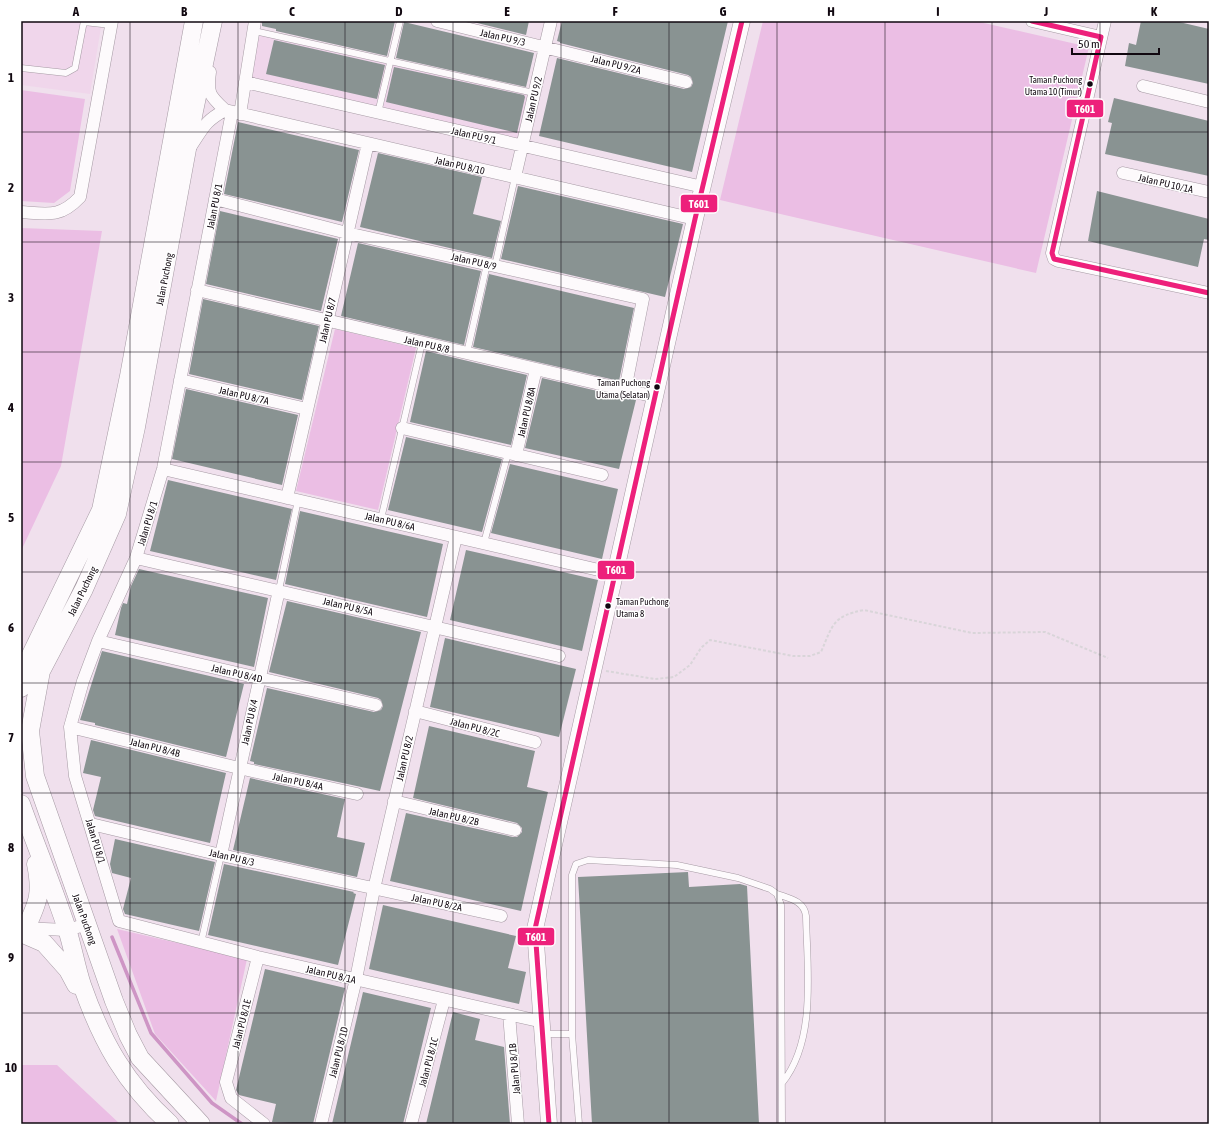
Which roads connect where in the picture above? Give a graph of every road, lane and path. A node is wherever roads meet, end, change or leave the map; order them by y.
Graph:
1 (84, 21) edge
2 (194, 21) edge
3 (400, 21) edge
4 (437, 21) edge
5 (551, 21) edge
6 (742, 21) edge
7 (1032, 21) edge
8 (1105, 21) edge
9 (112, 23) edge
10 (254, 26) edge
11 (211, 30) edge
12 (1101, 37) junction
13 (545, 47) junction
14 (390, 61) junction
15 (21, 68) edge
16 (246, 82) junction
17 (686, 82) dead end
18 (1143, 86) dead end
19 (534, 93) junction
20 (1209, 102) edge
21 (232, 112) junction
22 (378, 113) junction
23 (368, 143) junction
24 (522, 146) junction
25 (188, 151) junction
26 (1123, 173) dead end
27 (515, 177) junction
28 (703, 188) junction
29 (1209, 192) edge
30 (215, 199) junction
31 (21, 212) edge
32 (695, 219) junction
33 (347, 233) junction
34 (491, 265) junction
35 (198, 290) junction
36 (1209, 293) edge
37 (327, 321) junction
38 (422, 343) junction
39 (468, 353) junction
40 (536, 369) junction
41 (180, 380) junction
42 (625, 390) junction
43 (656, 397) junction
44 (307, 409) junction
45 (402, 428) junction
46 (512, 454) junction
47 (163, 469) junction
48 (602, 475) dead end
49 (293, 499) junction
50 (381, 519) junction
51 (456, 537) junction
52 (484, 544) junction
53 (136, 558) junction
54 (616, 574) junction
55 (279, 590) junction
56 (435, 626) junction
57 (98, 641) junction
58 (560, 656) dead end
59 (1108, 658) dead end
60 (595, 669) junction
61 (259, 678) junction
62 (21, 688) edge
63 (376, 705) dead end
64 (415, 711) junction
65 (70, 727) junction
66 (535, 742) dead end
67 (239, 768) junction
68 (357, 794) dead end
69 (394, 801) junction
70 (24, 812) edge
71 (91, 824) junction
72 (515, 830) dead end
73 (221, 855) junction
74 (374, 889) junction
75 (777, 894) junction
76 (501, 916) dead end
77 (119, 921) joint
78 (88, 924) junction
79 (23, 930) edge
80 (67, 930) junction
81 (201, 943) junction
82 (258, 957) junction
83 (356, 980) junction
84 (444, 1000) junction
85 (509, 1014) junction
86 (543, 1028) junction
87 (101, 1033) junction
88 (572, 1034) junction
89 (782, 1083) junction
90 (170, 1124) edge
91 (201, 1124) edge
92 (264, 1124) edge
93 (321, 1124) edge
94 (411, 1124) edge
95 (518, 1124) edge
96 (549, 1124) edge
97 (579, 1124) edge
98 (782, 1124) edge

1 - 9 lane
1 - 15 lane
2 - 62 main road, Jalan Puchong
3 - 14 lane
4 - 13 street, Jalan PU 9/3
5 - 13 street, Jalan PU 9/2
6 - 28 street
7 - 12 street
8 - 12 street
9 - 31 street
10 - 14 lane
10 - 16 street
11 - 21 street
11 - 25 main road, Jalan Puchong
12 - 36 street
13 - 17 street, Jalan PU 9/2A
13 - 19 street, Jalan PU 9/2
14 - 19 lane
14 - 22 lane
16 - 21 street
16 - 22 street, Jalan PU 9/1
18 - 20 street
19 - 24 street, Jalan PU 9/2
21 - 23 street, Jalan PU 8/10
21 - 25 street
21 - 30 street, Jalan PU 8/1
22 - 24 street, Jalan PU 9/1
23 - 27 street, Jalan PU 8/10
23 - 33 street, Jalan PU 8/7
24 - 27 street, Jalan PU 9/2
24 - 28 street, Jalan PU 9/1
25 - 78 main road, Jalan Puchong
26 - 29 street, Jalan PU 10/1A
27 - 32 street, Jalan PU 8/10
27 - 34 lane
28 - 32 street
30 - 33 street, Jalan PU 8/9
30 - 35 street, Jalan PU 8/1
32 - 43 street
33 - 34 street, Jalan PU 8/9
33 - 37 street, Jalan PU 8/7
34 - 39 lane
34 - 42 street, Jalan PU 8/9
35 - 37 street, Jalan PU 8/8
35 - 41 street, Jalan PU 8/1
37 - 38 street, Jalan PU 8/8
37 - 44 street, Jalan PU 8/7
38 - 39 street, Jalan PU 8/8
38 - 45 lane
39 - 40 street, Jalan PU 8/8
40 - 42 street, Jalan PU 8/8
40 - 46 street, Jalan PU 8/8A
41 - 44 street, Jalan PU 8/7A
41 - 47 street, Jalan PU 8/1
42 - 43 street, Jalan PU 8/8
43 - 54 street
44 - 49 street, Jalan PU 8/7
45 - 46 street
45 - 50 lane
46 - 48 street
46 - 52 lane
47 - 49 street, Jalan PU 8/6A
47 - 53 street, Jalan PU 8/1
49 - 50 street, Jalan PU 8/6A
49 - 55 lane
50 - 51 street, Jalan PU 8/6A
51 - 52 street, Jalan PU 8/6A
51 - 56 street, Jalan PU 8/2
52 - 54 street, Jalan PU 8/6A
53 - 55 street, Jalan PU 8/5A
53 - 57 street, Jalan PU 8/1
54 - 60 street
55 - 56 street, Jalan PU 8/5A
55 - 61 street, Jalan PU 8/4
56 - 58 street, Jalan PU 8/5A
56 - 64 street, Jalan PU 8/2
57 - 61 street, Jalan PU 8/4D
57 - 65 street, Jalan PU 8/1
59 - 60 path
60 - 86 street
61 - 63 street, Jalan PU 8/4D
61 - 67 street, Jalan PU 8/4
64 - 66 street, Jalan PU 8/2C
64 - 69 street, Jalan PU 8/2
65 - 67 street, Jalan PU 8/4B
65 - 71 street, Jalan PU 8/1
67 - 68 street, Jalan PU 8/4A
67 - 73 street, Jalan PU 8/4
69 - 72 street, Jalan PU 8/2B
69 - 74 street, Jalan PU 8/2
70 - 79 main road
70 - 80 main road, Jalan Puchong
71 - 73 street, Jalan PU 8/3
71 - 77 street, Jalan PU 8/1
73 - 74 street, Jalan PU 8/3
73 - 81 lane
74 - 76 street, Jalan PU 8/2A
74 - 83 street, Jalan PU 8/2
75 - 88 lane
75 - 89 lane
75 - 89 lane
77 - 81 street, Jalan PU 8/1A
78 - 80 street
78 - 91 main road, Jalan Puchong
79 - 80 street
79 - 87 main road
80 - 87 main road, Jalan Puchong
81 - 82 street, Jalan PU 8/1A
82 - 83 street, Jalan PU 8/1A
82 - 92 street, Jalan PU 8/1E
83 - 84 street, Jalan PU 8/1A
83 - 93 street, Jalan PU 8/1D
84 - 85 street, Jalan PU 8/1A
84 - 94 street, Jalan PU 8/1C
85 - 86 street, Jalan PU 8/1A
85 - 95 street, Jalan PU 8/1B
86 - 88 lane
86 - 96 street
87 - 90 main road, Jalan Puchong
88 - 97 lane
89 - 98 lane

